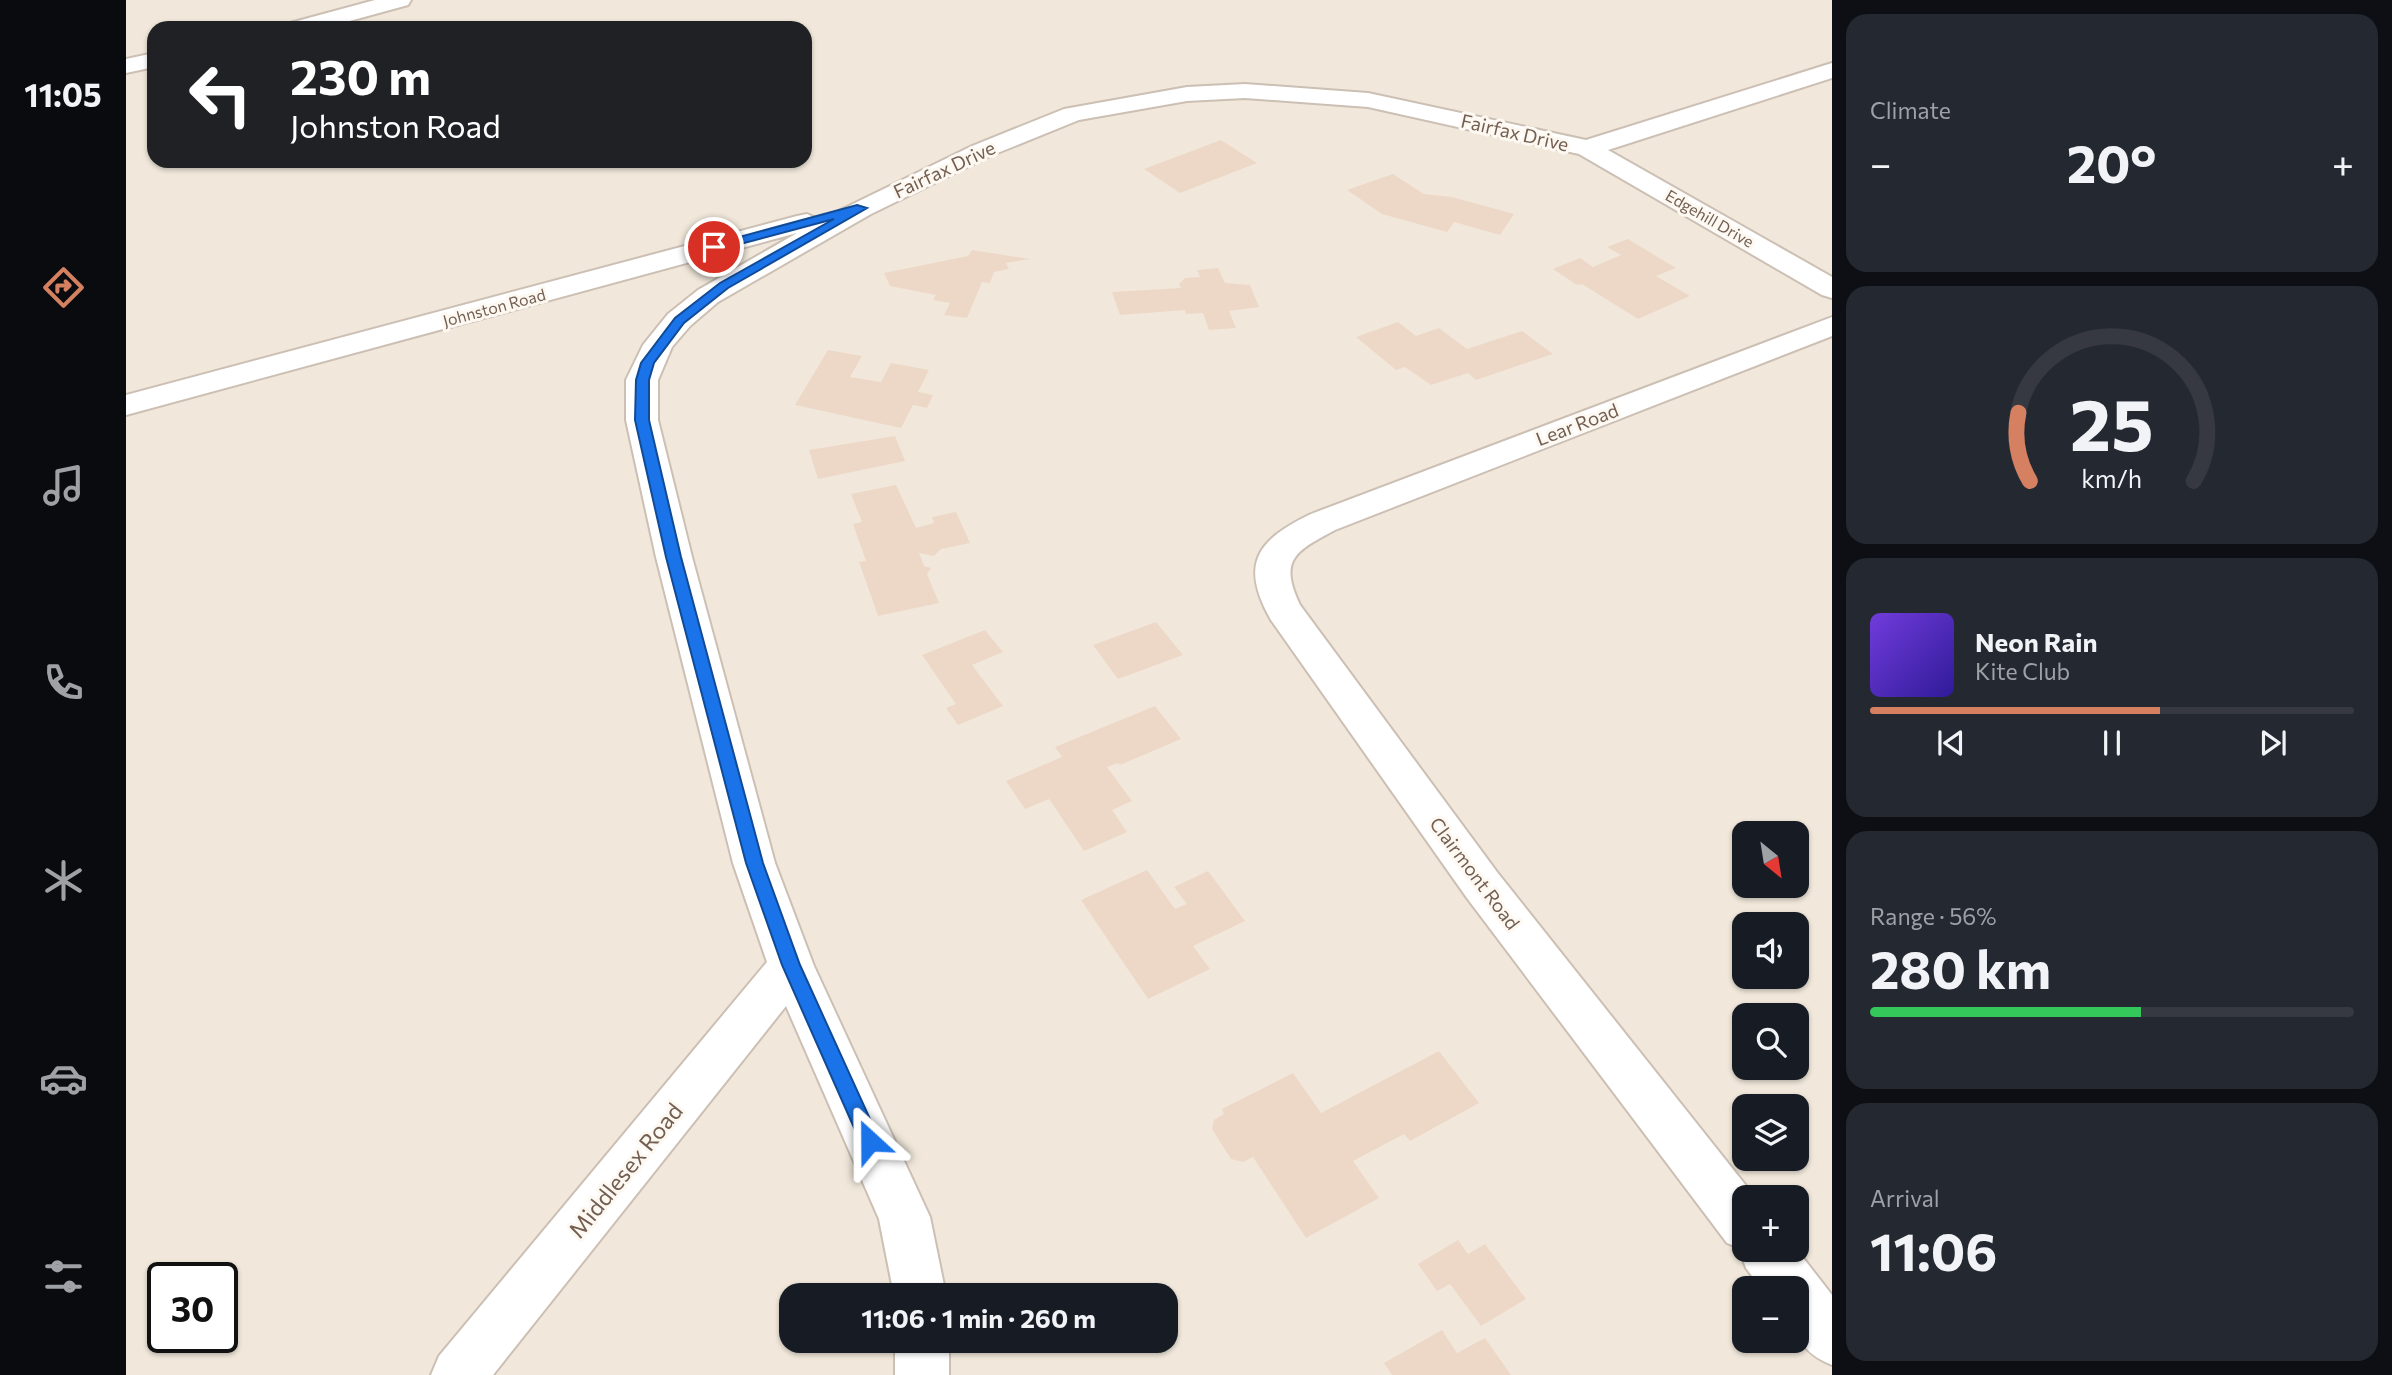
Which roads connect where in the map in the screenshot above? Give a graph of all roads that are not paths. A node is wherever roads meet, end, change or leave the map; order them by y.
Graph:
1 (400, 0) edge
2 (324, 21) edge
3 (147, 62) edge
4 (126, 66) edge
5 (1832, 70) edge
6 (1587, 148) junction
7 (861, 208) junction
8 (1832, 289) edge
9 (1832, 326) edge
10 (126, 405) edge
11 (1323, 522) joint
12 (791, 965) junction
13 (1732, 1208) edge
14 (1773, 1262) edge
15 (1785, 1276) edge
16 (918, 1283) edge
17 (1809, 1308) edge
18 (1832, 1338) edge
19 (922, 1353) edge
20 (458, 1375) edge
21 (922, 1375) edge

1 - 2 street
3 - 4 street
5 - 6 street, Fairfax Drive
6 - 7 street, Fairfax Drive
6 - 8 street, Edgehill Drive
7 - 10 street, Johnston Road
7 - 12 street, Fairfax Drive
9 - 11 street, Lear Road
11 - 13 street, Clairmont Road
12 - 16 street, Fairfax Drive
12 - 20 street, Middlesex Road
14 - 15 street
17 - 18 street
19 - 21 street

